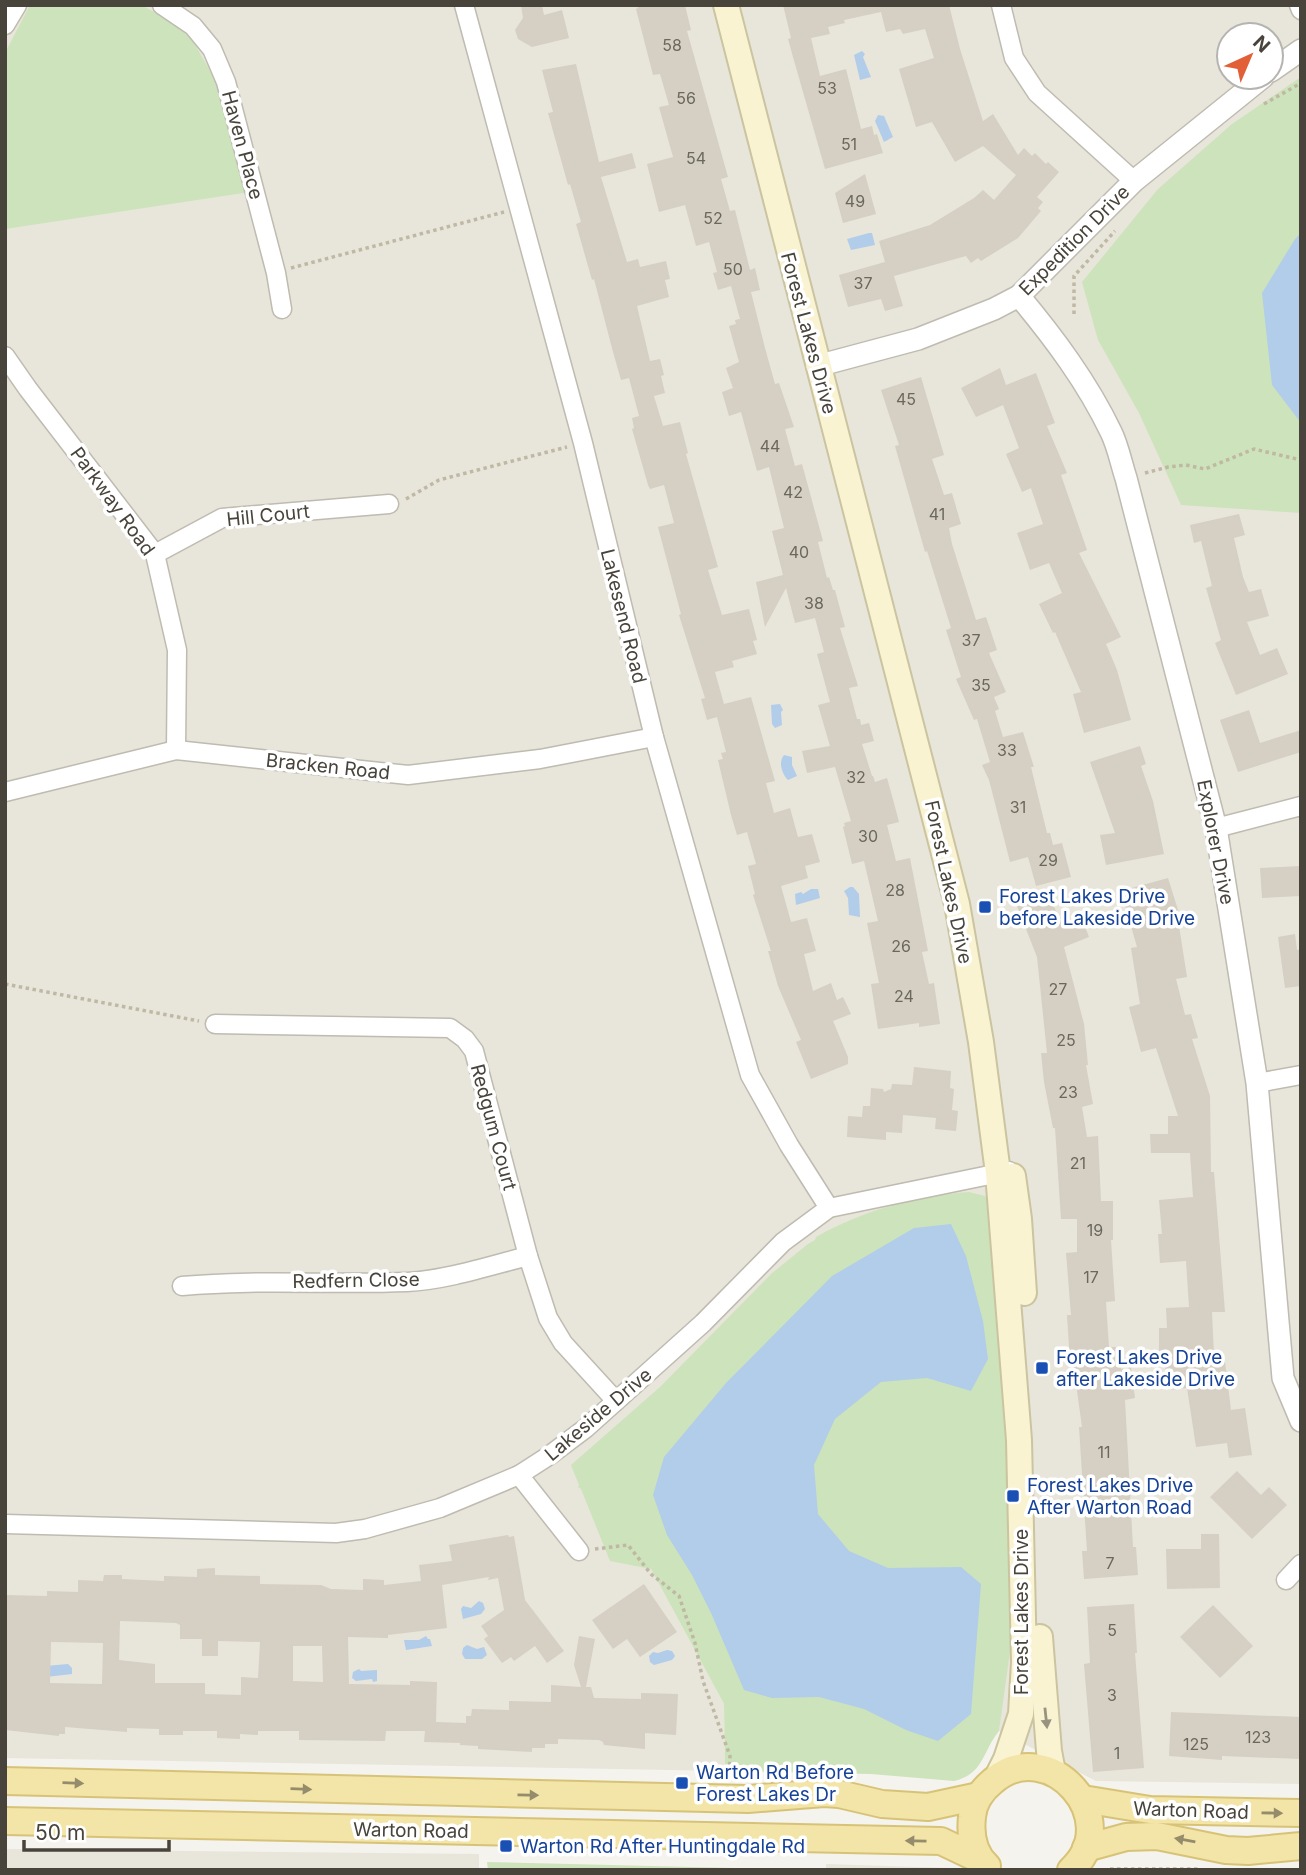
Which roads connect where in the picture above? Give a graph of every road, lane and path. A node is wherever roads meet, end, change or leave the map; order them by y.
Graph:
1 (16, 5) edge
2 (162, 5) edge
3 (464, 5) edge
4 (726, 5) edge
5 (741, 5) edge
6 (1001, 5) edge
7 (1298, 5) edge
8 (1301, 10) edge
9 (5, 26) edge
10 (1301, 50) edge
11 (1285, 61) edge
12 (1301, 83) edge
13 (1246, 91) edge
14 (1259, 107) dead end
15 (1134, 181) junction
16 (519, 208) junction
17 (1118, 227) dead end
18 (276, 273) junction
19 (1019, 296) junction
20 (282, 309) dead end
21 (1074, 314) dead end
22 (5, 356) edge
23 (825, 364) junction
24 (583, 443) junction
25 (1301, 460) edge
26 (1126, 478) junction
27 (389, 504) joint
28 (155, 554) junction
29 (654, 737) junction
30 (176, 750) junction
31 (5, 792) edge
32 (1301, 806) edge
33 (1216, 828) junction
34 (5, 984) edge
35 (215, 1024) joint
36 (1301, 1075) edge
37 (1257, 1083) junction
38 (1005, 1172) junction
39 (829, 1208) junction
40 (528, 1256) junction
41 (182, 1286) dead end
42 (616, 1401) junction
43 (1301, 1421) edge
44 (519, 1475) junction
45 (5, 1524) edge
46 (579, 1551) joint
47 (1301, 1564) edge
48 (1286, 1580) dead end
49 (1053, 1772) junction
50 (997, 1777) junction
51 (729, 1778) dead end
52 (5, 1781) edge
53 (979, 1796) junction
54 (1083, 1799) junction
55 (1301, 1814) edge
56 (5, 1821) edge
57 (1301, 1846) edge
58 (1078, 1859) edge
59 (985, 1865) edge
60 (1110, 1869) edge
61 (1209, 1870) edge

1 - 9 street
2 - 18 street, Haven Place
3 - 16 street, Lakesend Road
4 - 23 main road, Forest Lakes Drive
5 - 23 main road, Forest Lakes Drive
6 - 15 street
7 - 8 street
10 - 11 street
12 - 14 path
13 - 15 street, Expedition Drive
15 - 19 street, Expedition Drive
16 - 18 path
16 - 24 street, Lakesend Road
17 - 21 path
18 - 20 street, Haven Place
19 - 23 street, Expedition Drive
19 - 26 street, Explorer Drive
22 - 28 street, Parkway Road
23 - 38 main road, Forest Lakes Drive
24 - 27 path
24 - 29 street, Lakesend Road
25 - 26 path
26 - 33 street, Explorer Drive
27 - 28 street, Hill Court
28 - 30 street, Parkway Road
29 - 30 street, Bracken Road
29 - 39 street, Lakesend Road
30 - 31 street, Bracken Road
32 - 33 street
33 - 37 street, Explorer Drive
34 - 35 path
35 - 40 street, Redgum Court
36 - 37 street
37 - 43 street, Explorer Drive
38 - 39 street, Lakeside Drive
38 -> 49 main road, Forest Lakes Drive
38 - 50 main road, Forest Lakes Drive
39 - 42 street, Lakeside Drive
40 - 41 street, Redfern Close
40 - 42 street, Redgum Court
42 - 44 street, Lakeside Drive
44 - 45 street, Lakeside Drive
44 - 46 street
46 - 51 path
47 - 48 street
49 - 50 main road
49 - 54 main road
50 - 53 main road
52 -> 53 main road, Warton Road
53 - 59 main road, Warton Road
54 -> 55 main road, Warton Road
54 - 58 main road, Warton Road
59 -> 56 main road, Warton Road
57 -> 58 main road, Warton Road
60 - 61 path

